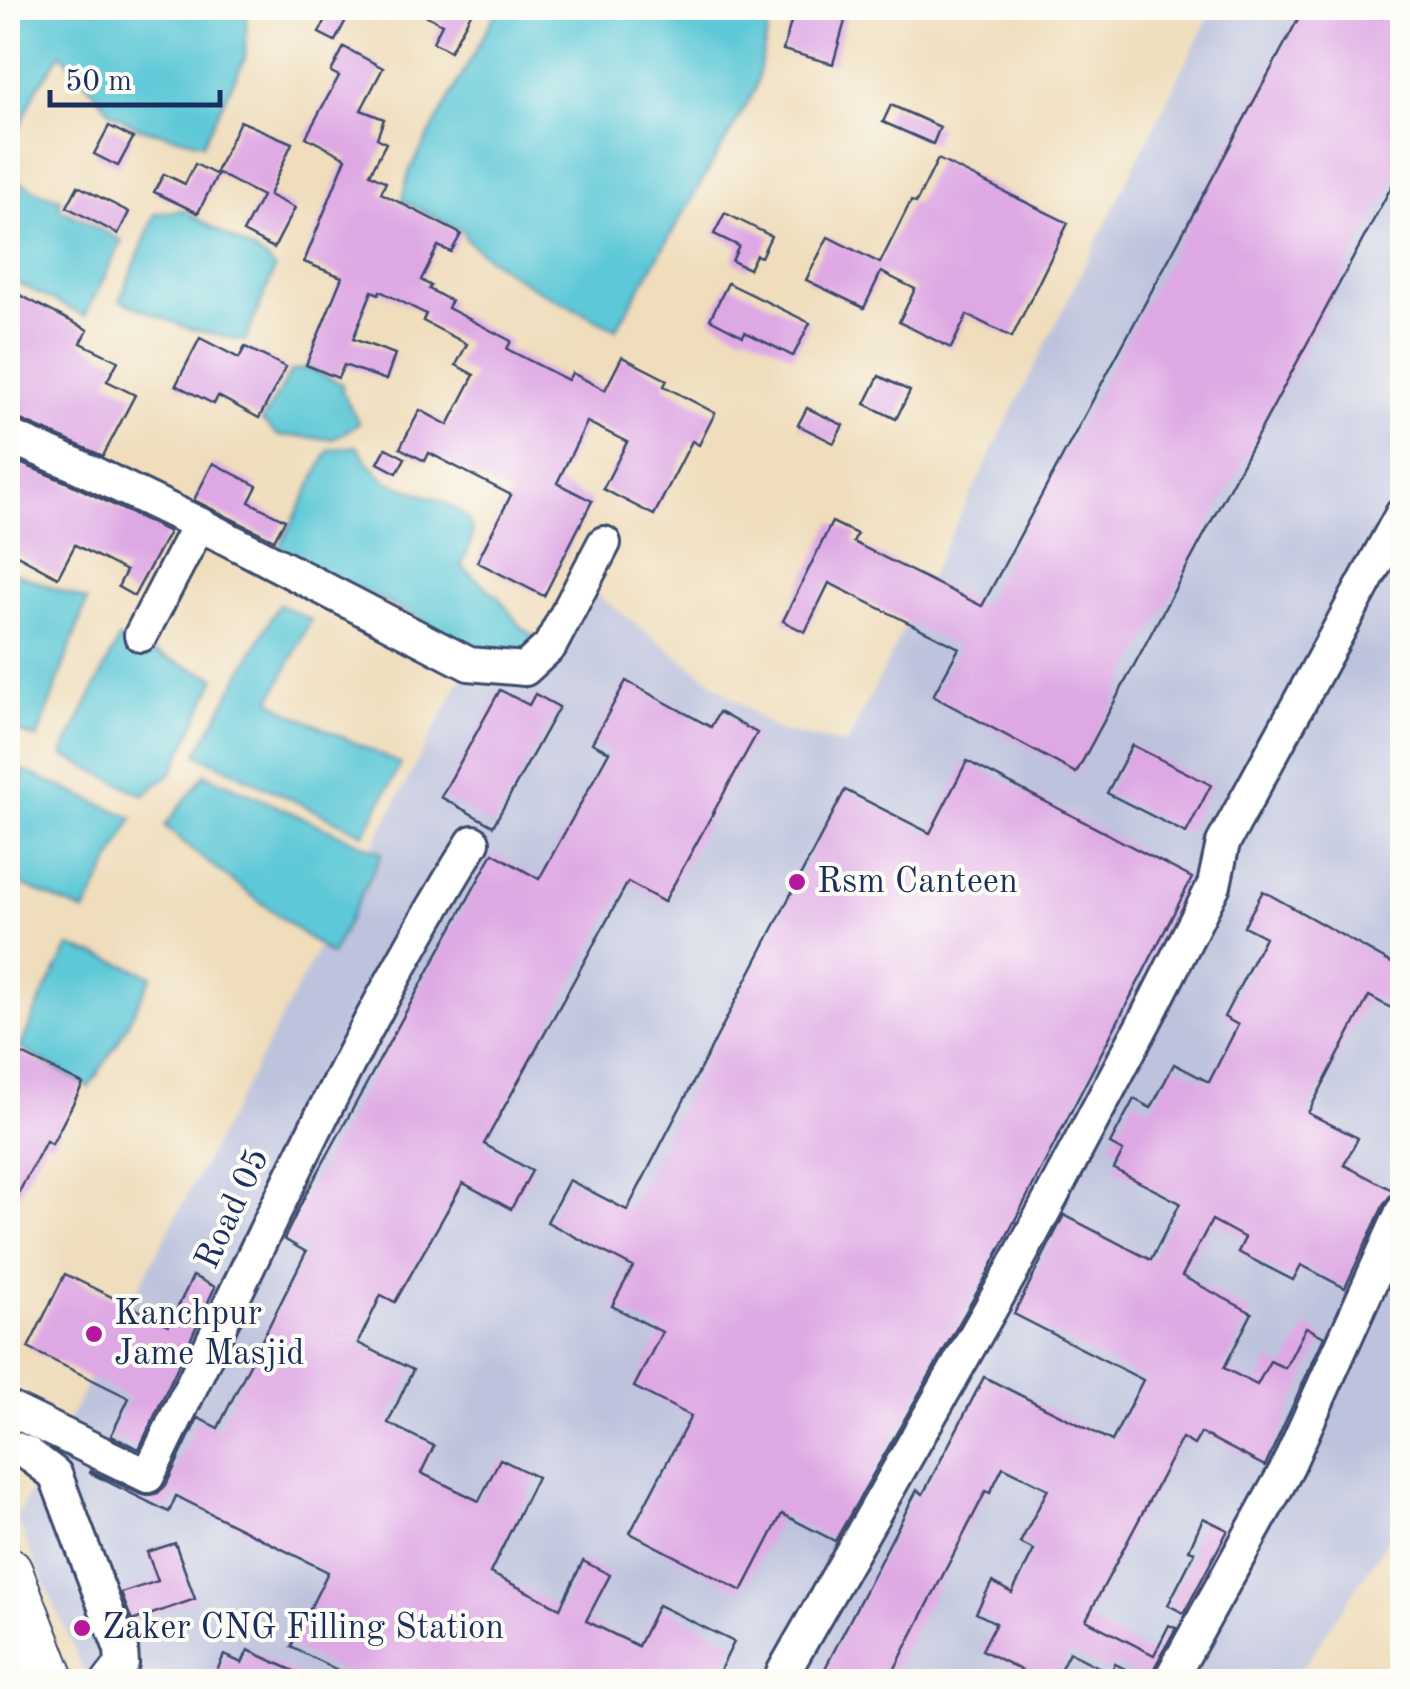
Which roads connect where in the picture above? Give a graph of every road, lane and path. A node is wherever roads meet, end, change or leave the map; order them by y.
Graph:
1 (8, 436) edge
2 (1402, 514) edge
3 (199, 524) junction
4 (604, 543) dead end
5 (141, 635) dead end
6 (473, 842) dead end
7 (1402, 1212) edge
8 (8, 1408) edge
9 (8, 1446) edge
10 (8, 1572) edge
11 (8, 1642) edge
12 (23, 1682) edge
13 (51, 1682) edge
14 (108, 1682) edge
15 (784, 1682) edge
16 (1169, 1682) edge

1 - 3 street
2 - 15 street
3 - 4 street
3 - 5 street
6 - 8 street, Road 05
7 - 16 street
9 - 14 street
10 - 13 highway
11 - 12 highway

